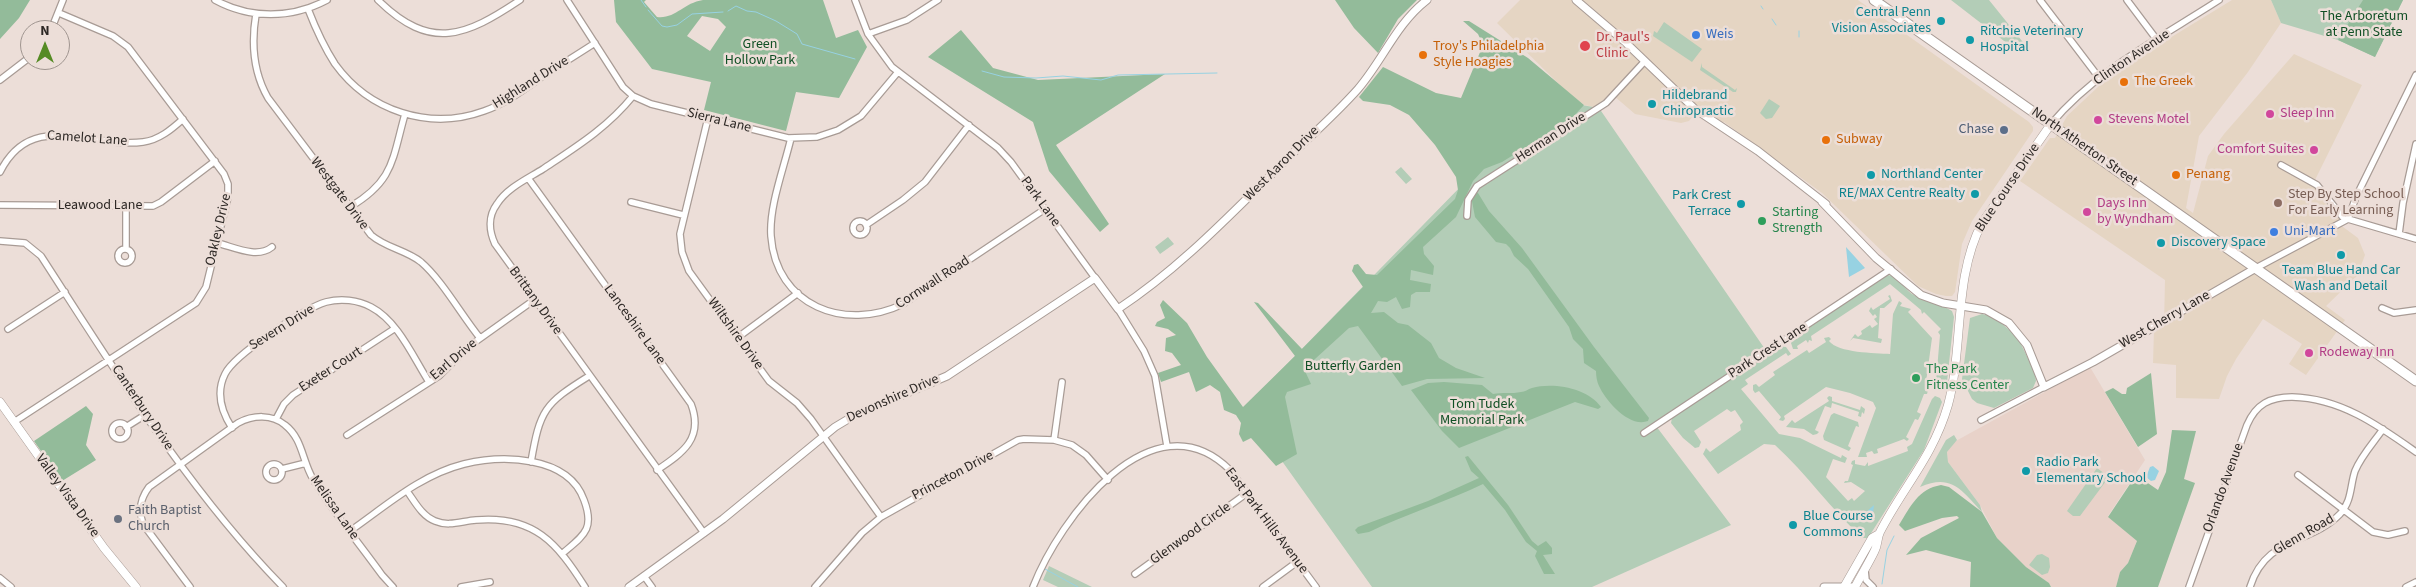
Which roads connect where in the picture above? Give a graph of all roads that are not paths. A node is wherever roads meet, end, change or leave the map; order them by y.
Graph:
1 (63, 0) edge
2 (214, 0) edge
3 (327, 0) edge
4 (378, 0) edge
5 (520, 0) edge
6 (566, 0) edge
7 (855, 0) edge
8 (938, 0) edge
9 (1427, 0) edge
10 (2040, 0) edge
11 (2127, 0) edge
12 (2206, 0) edge
13 (2219, 0) edge
14 (1577, 1) edge
15 (1878, 1) edge
16 (2211, 6) junction
17 (308, 9) junction
18 (59, 13) junction
19 (256, 14) junction
20 (56, 20) edge
21 (868, 34) junction
22 (2157, 40) junction
23 (595, 44) junction
24 (1644, 62) junction
25 (20, 64) edge
26 (898, 72) junction
27 (2416, 75) edge
28 (2100, 79) junction
29 (0, 80) edge
30 (632, 96) junction
31 (405, 114) junction
32 (708, 118) junction
33 (183, 119) junction
34 (2051, 124) junction
35 (969, 125) junction
36 (792, 138) junction
37 (2416, 144) edge
38 (215, 162) junction
39 (2281, 164) dead end
40 (0, 172) edge
41 (528, 178) junction
42 (632, 202) dead end
43 (0, 205) edge
44 (126, 207) junction
45 (350, 207) junction
46 (1046, 210) junction
47 (684, 215) junction
48 (1467, 216) dead end
49 (2347, 219) junction
50 (866, 225) dead end
51 (2399, 234) junction
52 (2416, 240) edge
53 (0, 241) edge
54 (217, 243) junction
55 (272, 246) dead end
56 (126, 249) dead end
57 (2256, 268) junction
58 (1891, 269) junction
59 (1095, 278) junction
60 (65, 292) junction
61 (798, 293) junction
62 (534, 300) junction
63 (1962, 306) junction
64 (2382, 308) dead end
65 (1118, 309) junction
66 (2416, 310) edge
67 (8, 329) dead end
68 (394, 329) junction
69 (480, 338) junction
70 (737, 338) junction
71 (110, 361) junction
72 (589, 376) junction
73 (2416, 381) edge
74 (429, 382) junction
75 (1062, 382) dead end
76 (2044, 387) junction
77 (0, 402) edge
78 (145, 416) junction
79 (276, 419) junction
80 (1982, 420) dead end
81 (14, 422) junction
82 (126, 428) dead end
83 (232, 428) junction
84 (2383, 429) junction
85 (1644, 433) dead end
86 (347, 435) dead end
87 (822, 436) junction
88 (1054, 440) junction
89 (1167, 446) junction
90 (2416, 452) edge
91 (531, 462) junction
92 (306, 463) junction
93 (181, 465) junction
94 (282, 469) dead end
95 (658, 470) junction
96 (2298, 475) dead end
97 (1108, 480) junction
98 (407, 491) junction
99 (1247, 493) junction
100 (2343, 510) junction
101 (881, 517) junction
102 (350, 531) junction
103 (2405, 531) dead end
104 (704, 533) junction
105 (1879, 534) junction
106 (563, 553) junction
107 (1297, 562) junction
108 (1865, 569) junction
109 (1135, 574) dead end
110 (644, 576) junction
111 (0, 578) edge
112 (490, 582) dead end
113 (2416, 582) edge
114 (1844, 586) edge
115 (11, 587) edge
116 (136, 587) edge
117 (190, 587) edge
118 (283, 587) edge
119 (393, 587) edge
120 (461, 587) edge
121 (585, 587) edge
122 (629, 587) edge
123 (652, 587) edge
124 (815, 587) edge
125 (1033, 587) edge
126 (1263, 587) edge
127 (1316, 587) edge
128 (1824, 587) edge
129 (1856, 587) edge
130 (1873, 587) edge
131 (2189, 587) edge
132 (2250, 587) edge
133 (2406, 587) edge

1 - 18 street
2 - 19 street
3 - 17 street
4 - 5 street
6 - 23 street, Sierra Lane
7 - 21 street, Park Lane
8 - 21 street
9 - 65 street, West Aaron Drive
10 - 28 street
11 - 22 street
12 - 16 street
13 - 16 street, Clinton Avenue
14 - 24 street
15 - 34 main road, North Atherton Street
16 - 22 street, Clinton Avenue
17 - 19 street
17 - 31 street, Highland Drive
18 - 20 street
18 - 33 street, Oakley Drive
19 - 45 street, Westgate Drive
21 - 26 street, Park Lane
22 - 28 street, Clinton Avenue
23 - 30 street, Sierra Lane
23 - 31 street, Highland Drive
24 - 48 street, Herman Drive
24 - 58 street
25 - 29 street
26 - 35 street, Park Lane
26 - 36 street, Sierra Lane
27 - 49 street
28 - 34 street, Clinton Avenue
30 - 32 street, Sierra Lane
30 - 41 street, Brittany Drive
31 - 45 street
32 - 36 street, Sierra Lane
32 - 47 street, Wiltshire Drive
33 - 38 street, Oakley Drive
33 - 40 street, Camelot Lane
34 - 57 main road, North Atherton Street
34 - 63 main road, Blue Course Drive
35 - 46 street, Park Lane
35 - 50 street
36 - 61 street, Cornwall Road
37 - 51 street
38 - 44 street, Leawood Lane
38 - 54 street, Oakley Drive
39 - 49 street
41 - 62 street, Brittany Drive
41 - 95 street, Lanceshire Lane
42 - 47 street
43 - 44 street, Leawood Lane
44 - 56 street
45 - 69 street, Westgate Drive
46 - 59 street, Park Lane
46 - 61 street, Cornwall Road
47 - 70 street, Wiltshire Drive
49 - 51 street
49 - 57 street, West Cherry Lane
51 - 52 street
53 - 60 street, Canterbury Drive
54 - 55 street
54 - 71 street, Oakley Drive
57 - 73 main road, North Atherton Street
57 - 76 street, West Cherry Lane
58 - 63 street
58 - 85 street, Park Crest Lane
59 - 65 street, Park Lane
59 - 87 street, Devonshire Drive
60 - 67 street
60 - 71 street, Canterbury Drive
61 - 70 street
62 - 69 street, Earl Drive
62 - 72 street, Brittany Drive
63 - 76 street
63 - 105 main road, Blue Course Drive
64 - 66 street
65 - 89 street, Park Lane
68 - 74 street, Severn Drive
68 - 79 street, Exeter Court
68 - 83 street, Severn Drive
69 - 74 street, Earl Drive
70 - 87 street, Wiltshire Drive
71 - 78 street, Canterbury Drive
71 - 81 street, Oakley Drive
72 - 91 street
72 - 95 street, Brittany Drive
74 - 86 street, Earl Drive
75 - 88 street
76 - 80 street, West Cherry Lane
77 - 81 main road, Valley Vista Drive
78 - 82 street
78 - 93 street, Canterbury Drive
79 - 83 street
79 - 92 street, Melissa Lane
81 - 116 main road, Valley Vista Drive
83 - 93 street
84 - 90 street
84 - 100 street, Glenn Road
84 - 131 street, Orlando Avenue
87 - 101 street, Wiltshire Drive
87 - 104 street, Devonshire Drive
88 - 97 street, Princeton Drive
88 - 101 street, Princeton Drive
89 - 97 street, East Park Hills Avenue
89 - 99 street, East Park Hills Avenue
91 - 98 street
91 - 106 street
92 - 94 street
92 - 102 street, Melissa Lane
93 - 117 street
93 - 118 street, Canterbury Drive
95 - 104 street, Brittany Drive
96 - 100 street
97 - 125 street, East Park Hills Avenue
98 - 102 street
98 - 106 street
99 - 107 street, East Park Hills Avenue
99 - 109 street, Glenwood Circle
100 - 103 street
100 - 132 street, Glenn Road
101 - 124 street, Princeton Drive
102 - 119 street, Melissa Lane
104 - 110 street, Devonshire Drive
105 - 108 main road, Blue Course Drive
105 - 114 main road, Blue Course Drive
106 - 121 street
107 - 126 street
107 - 127 street, East Park Hills Avenue
108 - 129 main road, Blue Course Drive
108 - 130 street
110 - 122 street, Devonshire Drive
110 - 123 street
111 - 115 street
112 - 120 street
113 - 133 street
114 - 128 street
114 - 129 street

